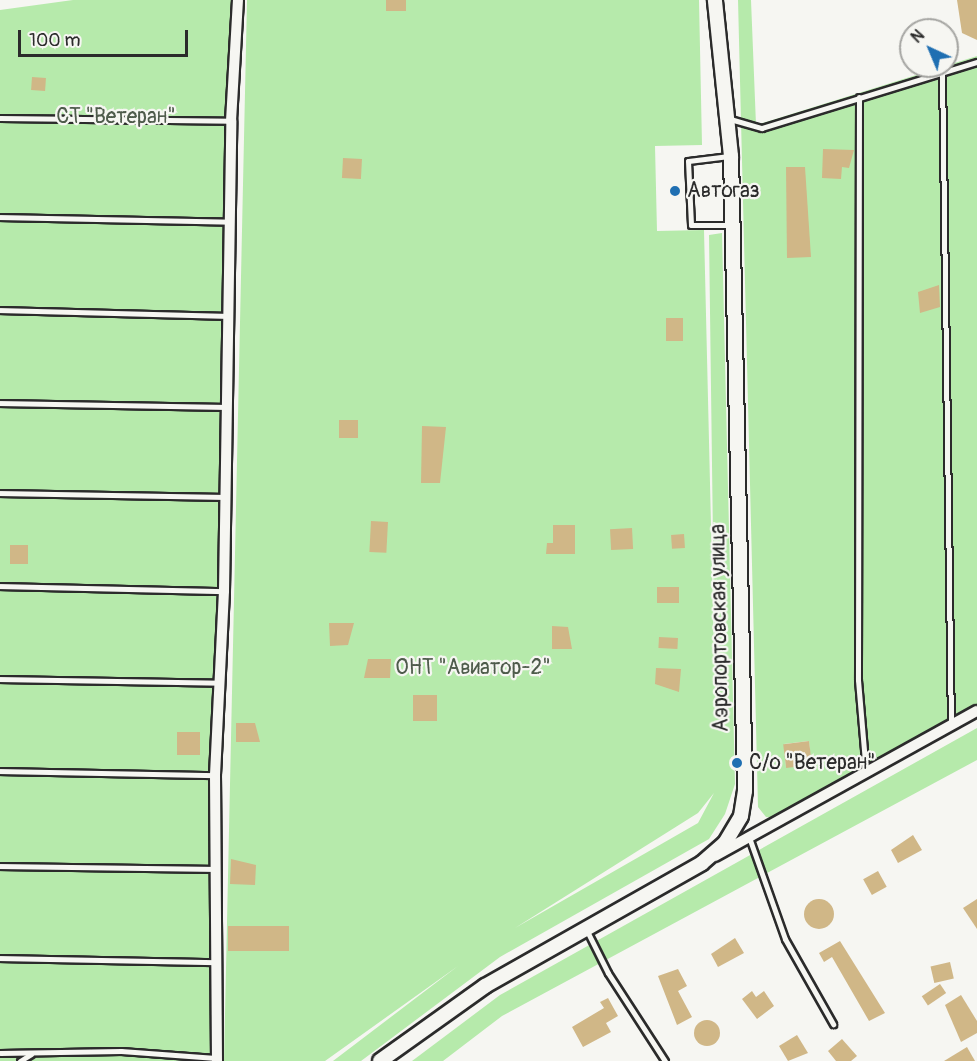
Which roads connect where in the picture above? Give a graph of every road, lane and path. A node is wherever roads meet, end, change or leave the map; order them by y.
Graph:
1 (238, 0) edge
2 (715, 0) edge
3 (977, 62) edge
4 (959, 66) edge
5 (915, 78) edge
6 (942, 78) edge
7 (859, 97) junction
8 (0, 118) edge
9 (729, 118) junction
10 (231, 121) junction
11 (731, 156) junction
12 (0, 217) edge
13 (230, 222) junction
14 (733, 225) junction
15 (0, 310) edge
16 (228, 316) junction
17 (0, 403) edge
18 (225, 407) junction
19 (0, 493) edge
20 (224, 497) junction
21 (0, 586) edge
22 (224, 591) junction
23 (0, 679) edge
24 (219, 683) junction
25 (977, 711) edge
26 (951, 727) junction
27 (0, 771) edge
28 (214, 775) junction
29 (866, 775) junction
30 (750, 840) junction
31 (702, 863) junction
32 (0, 866) edge
33 (218, 869) junction
34 (585, 927) junction
35 (0, 958) edge
36 (215, 962) junction
37 (833, 1024) dead end
38 (0, 1053) edge
39 (31, 1054) junction
40 (217, 1059) edge
41 (20, 1061) edge
42 (380, 1061) edge
43 (665, 1061) edge

1 - 10 street
2 - 9 street, Аэропортовская улица
3 - 4 lane
5 - 7 lane
6 - 26 lane
7 - 9 lane
7 - 29 lane
8 - 10 lane
9 - 11 street, Аэропортовская улица
10 - 13 street
11 - 14 street, Аэропортовская улица
11 - 14 lane
12 - 13 lane
13 - 16 street
14 - 31 street, Аэропортовская улица
15 - 16 lane
16 - 18 street
17 - 18 lane
18 - 20 street
19 - 20 lane
20 - 22 street
21 - 22 lane
22 - 24 street
23 - 24 lane
24 - 28 street
25 - 26 street
26 - 29 street
27 - 28 lane
28 - 33 street
29 - 30 street
30 - 31 street
30 - 37 lane
31 - 34 street, Аэропортовская улица
32 - 33 lane
33 - 36 street
34 - 42 street, Аэропортовская улица
34 - 43 lane
35 - 36 lane
36 - 40 street
38 - 39 lane
39 - 40 lane
39 - 41 lane

